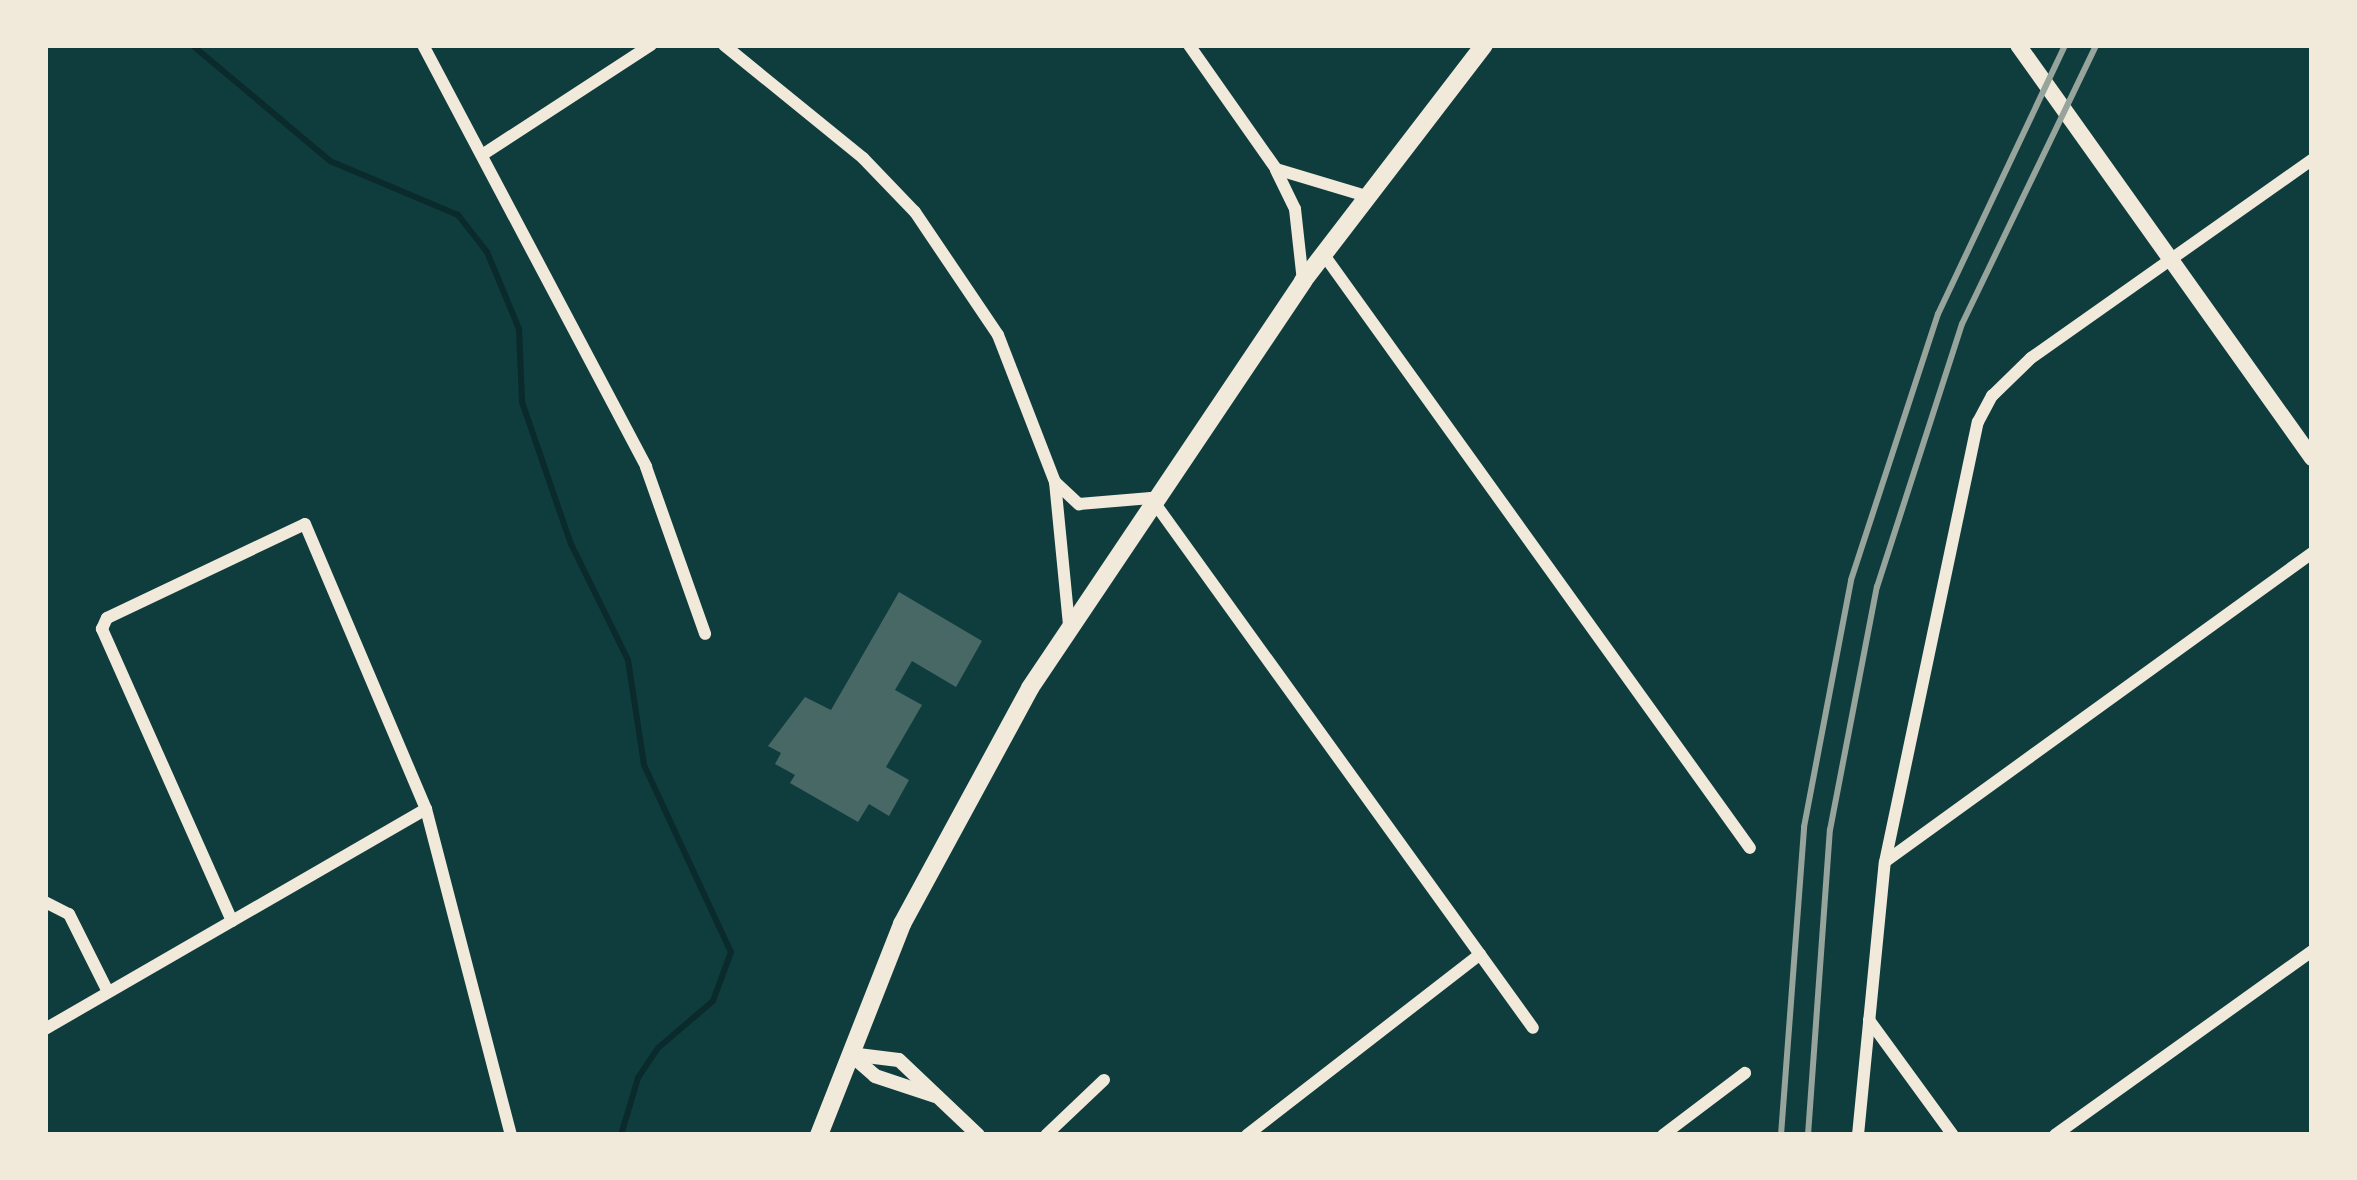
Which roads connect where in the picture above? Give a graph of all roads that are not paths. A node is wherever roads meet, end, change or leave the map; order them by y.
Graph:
1 (423, 45) edge
2 (652, 45) edge
3 (724, 45) edge
4 (1189, 45) edge
5 (1484, 45) edge
6 (2018, 45) edge
7 (482, 155) junction
8 (2312, 160) edge
9 (1276, 169) junction
10 (1366, 196) junction
11 (1324, 254) junction
12 (2170, 262) junction
13 (1304, 281) junction
14 (2312, 458) edge
15 (1055, 482) junction
16 (1151, 497) junction
17 (2312, 553) edge
18 (1070, 626) junction
19 (706, 634) dead end
20 (426, 809) junction
21 (1750, 848) dead end
22 (1886, 862) junction
23 (45, 902) edge
24 (232, 921) junction
25 (2312, 951) edge
26 (1480, 954) junction
27 (108, 992) junction
28 (1868, 1018) junction
29 (1533, 1028) dead end
30 (45, 1029) edge
31 (850, 1054) junction
32 (1745, 1072) dead end
33 (1104, 1080) dead end
34 (941, 1098) junction
35 (511, 1135) edge
36 (819, 1135) edge
37 (978, 1135) edge
38 (1046, 1135) edge
39 (1247, 1135) edge
40 (1663, 1135) edge
41 (1858, 1135) edge
42 (1953, 1135) edge
43 (2055, 1135) edge

1 - 7 street
2 - 7 street
3 - 15 street
4 - 9 street
5 - 10 main road
6 - 12 main road
7 - 19 street
8 - 12 street
9 - 10 street
9 - 13 street
10 - 11 main road
11 - 13 main road
11 - 21 street
12 - 14 main road
12 - 22 street
13 - 16 main road
15 - 16 street
15 - 18 street
16 - 18 main road
16 - 26 street
17 - 22 street
18 - 31 main road
20 - 24 street
20 - 24 street
20 - 35 street
22 - 28 street
23 - 27 street
24 - 27 street
25 - 43 street
26 - 29 street
26 - 39 street
27 - 30 street
28 - 41 street
28 - 42 street
31 - 34 street
31 - 34 street
31 - 36 main road
32 - 40 street
33 - 38 street
34 - 37 street

